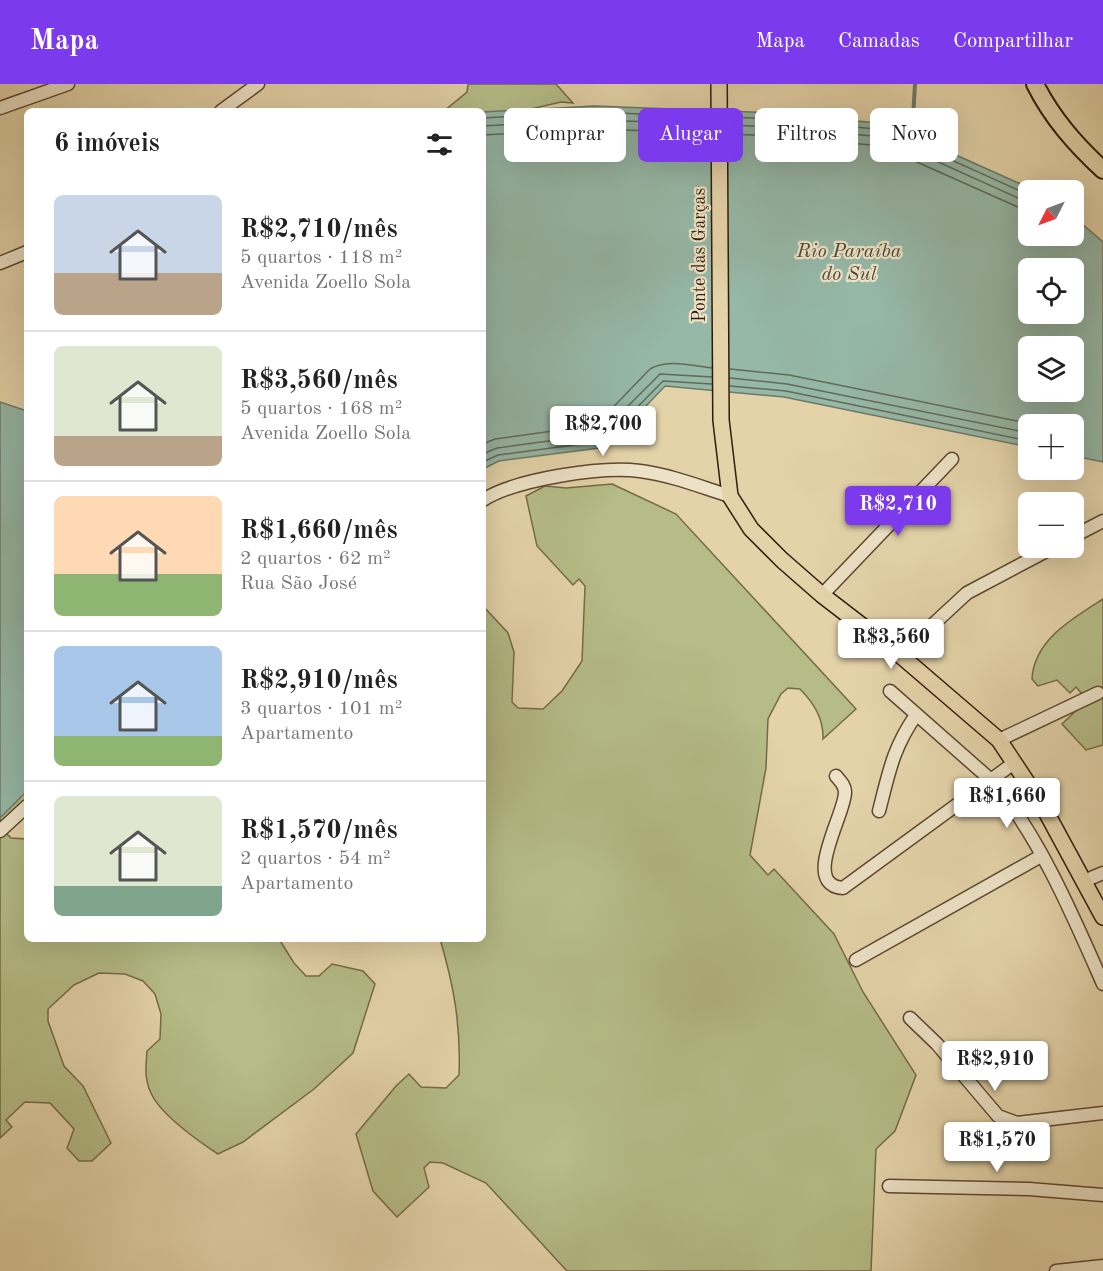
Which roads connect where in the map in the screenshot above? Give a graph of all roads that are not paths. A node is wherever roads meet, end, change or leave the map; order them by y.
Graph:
1 (68, 84) edge
2 (258, 84) edge
3 (1035, 84) edge
4 (719, 86) edge
5 (0, 108) edge
6 (225, 108) edge
7 (1103, 170) edge
8 (24, 253) edge
9 (0, 263) edge
10 (952, 459) dead end
11 (730, 495) junction
12 (486, 499) edge
13 (1103, 521) edge
14 (1084, 531) edge
15 (1033, 558) edge
16 (822, 595) junction
17 (900, 655) junction
18 (890, 691) dead end
19 (1098, 693) dead end
20 (916, 715) junction
21 (999, 740) junction
22 (1014, 763) junction
23 (836, 776) dead end
24 (991, 780) junction
25 (24, 809) edge
26 (879, 811) dead end
27 (0, 831) edge
28 (1041, 856) junction
29 (1103, 873) edge
30 (1084, 881) junction
31 (1103, 917) edge
32 (856, 960) dead end
33 (1103, 984) edge
34 (910, 1018) dead end
35 (1103, 1113) edge
36 (889, 1186) dead end
37 (1103, 1195) edge
38 (1103, 1266) edge
39 (1056, 1271) edge

1 - 5 street
2 - 6 street
3 - 7 highway
4 - 11 main road, Ponte das Garças
8 - 9 street
10 - 16 street
11 - 12 street
11 - 16 main road
13 - 14 street
15 - 17 street
16 - 17 main road
17 - 21 main road
18 - 20 street
19 - 21 street
20 - 24 street
20 - 26 street
21 - 22 main road
22 - 24 street
22 - 30 main road
23 - 24 street
24 - 28 street
25 - 27 street
28 - 32 street
28 - 33 street
29 - 30 street
30 - 31 main road
34 - 35 street
36 - 37 street
38 - 39 street

